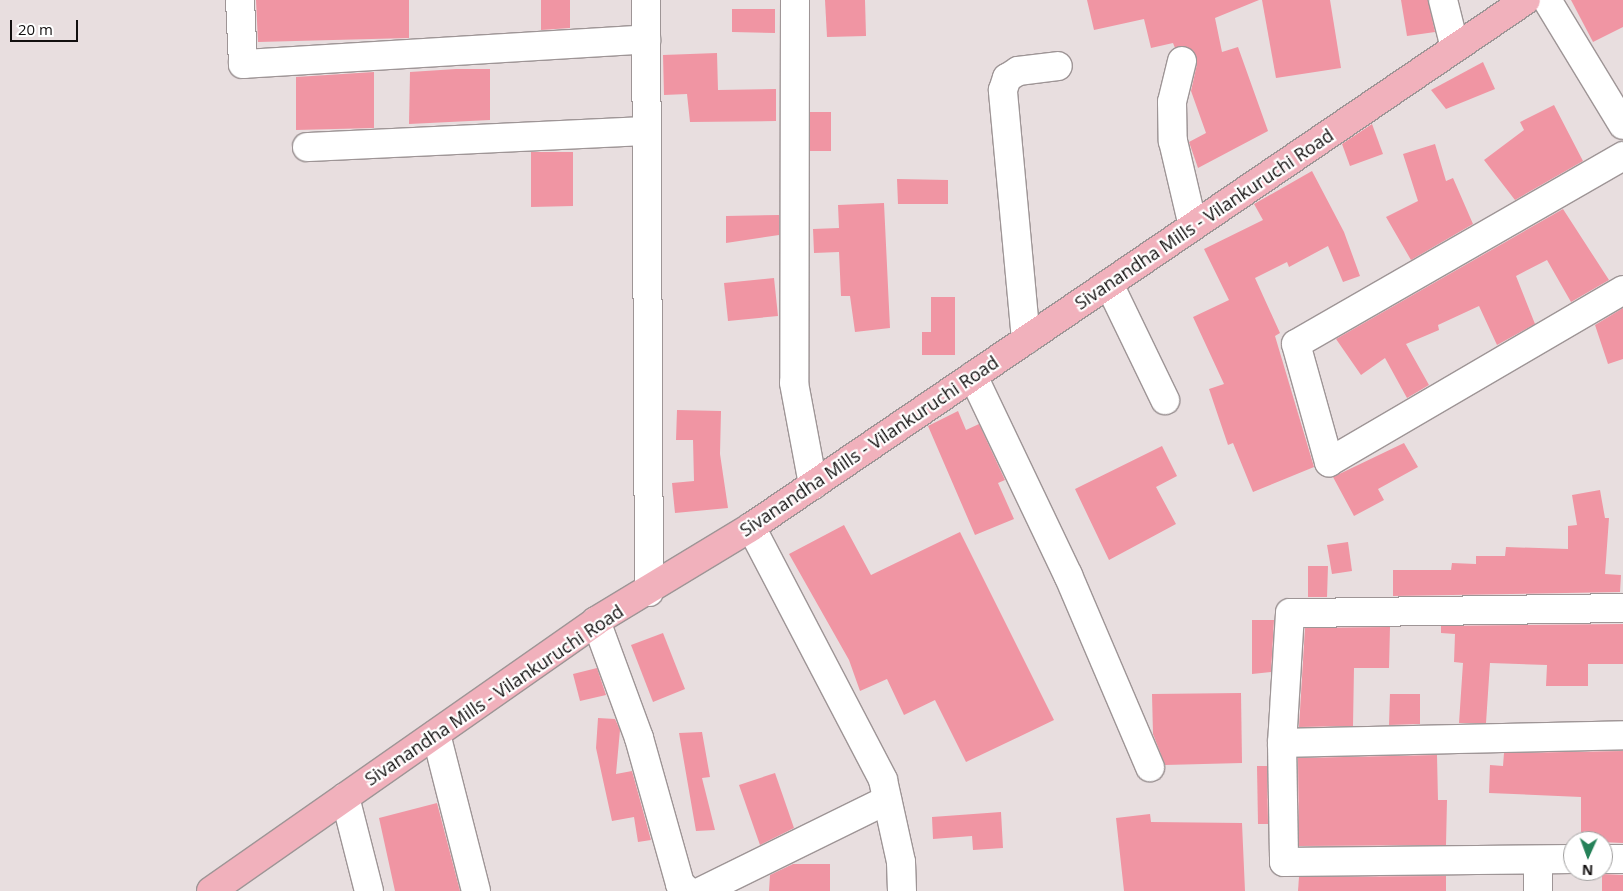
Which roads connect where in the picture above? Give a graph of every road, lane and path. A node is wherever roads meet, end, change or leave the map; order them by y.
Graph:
1 (240, 0) edge
2 (646, 0) edge
3 (795, 0) edge
4 (1443, 0) edge
5 (1526, 0) edge
6 (1547, 0) edge
7 (646, 38) junction
8 (1455, 48) junction
9 (1182, 61) dead end
10 (1058, 66) dead end
11 (1623, 125) edge
12 (647, 131) junction
13 (307, 147) dead end
14 (1623, 156) edge
15 (1193, 226) junction
16 (1109, 284) junction
17 (1623, 290) edge
18 (1026, 340) junction
19 (973, 376) junction
20 (1165, 400) dead end
21 (813, 485) junction
22 (751, 527) junction
23 (649, 592) junction
24 (1623, 608) edge
25 (596, 621) junction
26 (436, 734) junction
27 (1623, 735) edge
28 (1282, 743) junction
29 (1150, 767) dead end
30 (345, 798) junction
31 (887, 800) junction
32 (1538, 860) junction
33 (1563, 860) edge
34 (211, 891) edge
35 (369, 891) edge
36 (476, 891) edge
37 (688, 891) edge
38 (702, 891) edge
39 (902, 891) edge
40 (1538, 891) edge

1 - 7 street
2 - 7 street
3 - 21 street
4 - 8 street
5 - 8 main road, Sivanandha Mills - Vilankuruchi Road
6 - 11 street
7 - 12 street
8 - 15 main road, Sivanandha Mills - Vilankuruchi Road
9 - 15 street
10 - 18 street
12 - 13 street
12 - 23 street
14 - 17 street
15 - 16 main road, Sivanandha Mills - Vilankuruchi Road
16 - 18 main road, Sivanandha Mills - Vilankuruchi Road
16 - 20 street
18 - 19 main road, Sivanandha Mills - Vilankuruchi Road
19 - 21 main road, Sivanandha Mills - Vilankuruchi Road
19 - 29 street
21 - 22 main road, Sivanandha Mills - Vilankuruchi Road
22 - 23 main road, Sivanandha Mills - Vilankuruchi Road
22 - 31 street
23 - 25 main road, Sivanandha Mills - Vilankuruchi Road
24 - 28 street
25 - 26 main road, Sivanandha Mills - Vilankuruchi Road
25 - 37 street
26 - 30 main road, Sivanandha Mills - Vilankuruchi Road
26 - 36 street
27 - 28 street
28 - 32 street
30 - 34 main road, Sivanandha Mills - Vilankuruchi Road
30 - 35 street
31 - 38 street
31 - 39 street
32 - 33 street
32 - 40 street

